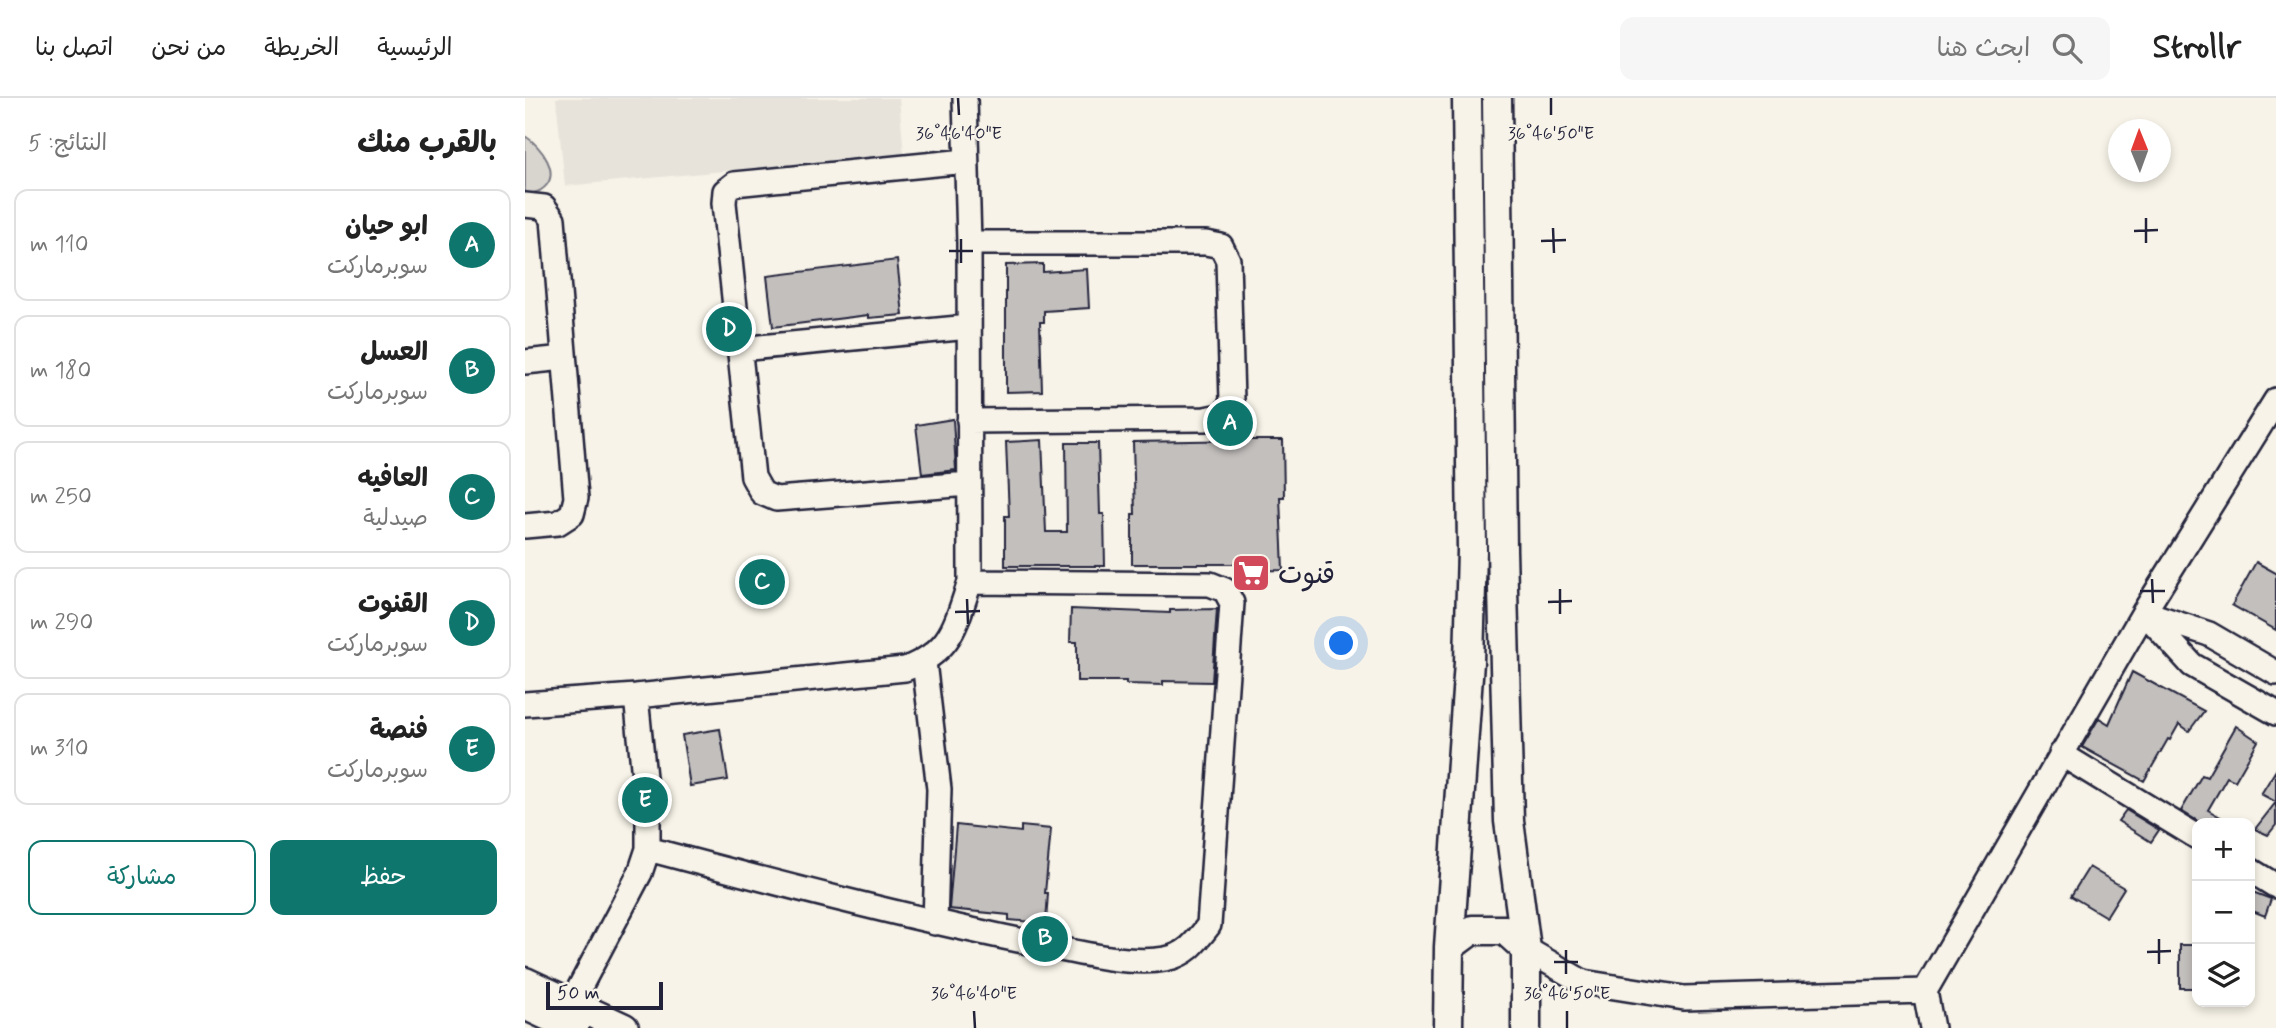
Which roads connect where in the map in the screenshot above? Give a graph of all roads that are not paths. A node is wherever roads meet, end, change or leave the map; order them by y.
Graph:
1 (965, 98) edge
2 (1467, 98) edge
3 (1497, 98) edge
4 (966, 161) junction
5 (525, 205) edge
6 (969, 243) junction
7 (969, 327) junction
8 (739, 349) junction
9 (565, 358) junction
10 (525, 362) edge
11 (2276, 400) edge
12 (969, 421) junction
13 (969, 484) junction
14 (525, 526) edge
15 (970, 582) junction
16 (2144, 612) junction
17 (924, 662) junction
18 (2276, 673) edge
19 (636, 696) junction
20 (525, 704) edge
21 (2276, 713) edge
22 (2061, 754) junction
23 (2192, 835) edge
24 (647, 849) junction
25 (2255, 873) edge
26 (2276, 886) edge
27 (935, 923) junction
28 (1448, 947) junction
29 (1526, 949) junction
30 (525, 982) edge
31 (1925, 990) junction
32 (525, 1005) edge
33 (573, 1016) edge
34 (624, 1028) edge
35 (1448, 1028) edge
36 (1527, 1028) edge
37 (1932, 1028) edge

1 - 4 street
2 - 28 main road
3 - 29 main road
4 - 6 street
4 - 8 street
5 - 9 street
6 - 7 street
6 - 12 street
7 - 8 street
7 - 12 street
8 - 13 street
9 - 10 street
9 - 14 street
11 - 16 street
12 - 13 street
13 - 15 street
15 - 17 street
15 - 27 street
16 - 18 street
16 - 21 street
16 - 22 street
17 - 19 street
17 - 27 street
19 - 20 street
19 - 24 street
22 - 23 street
22 - 31 street
24 - 27 street
24 - 33 street
25 - 26 street
28 - 29 main road
28 - 35 main road
29 - 31 street
29 - 36 main road
30 - 33 main road
31 - 37 street
32 - 33 main road
33 - 34 main road

